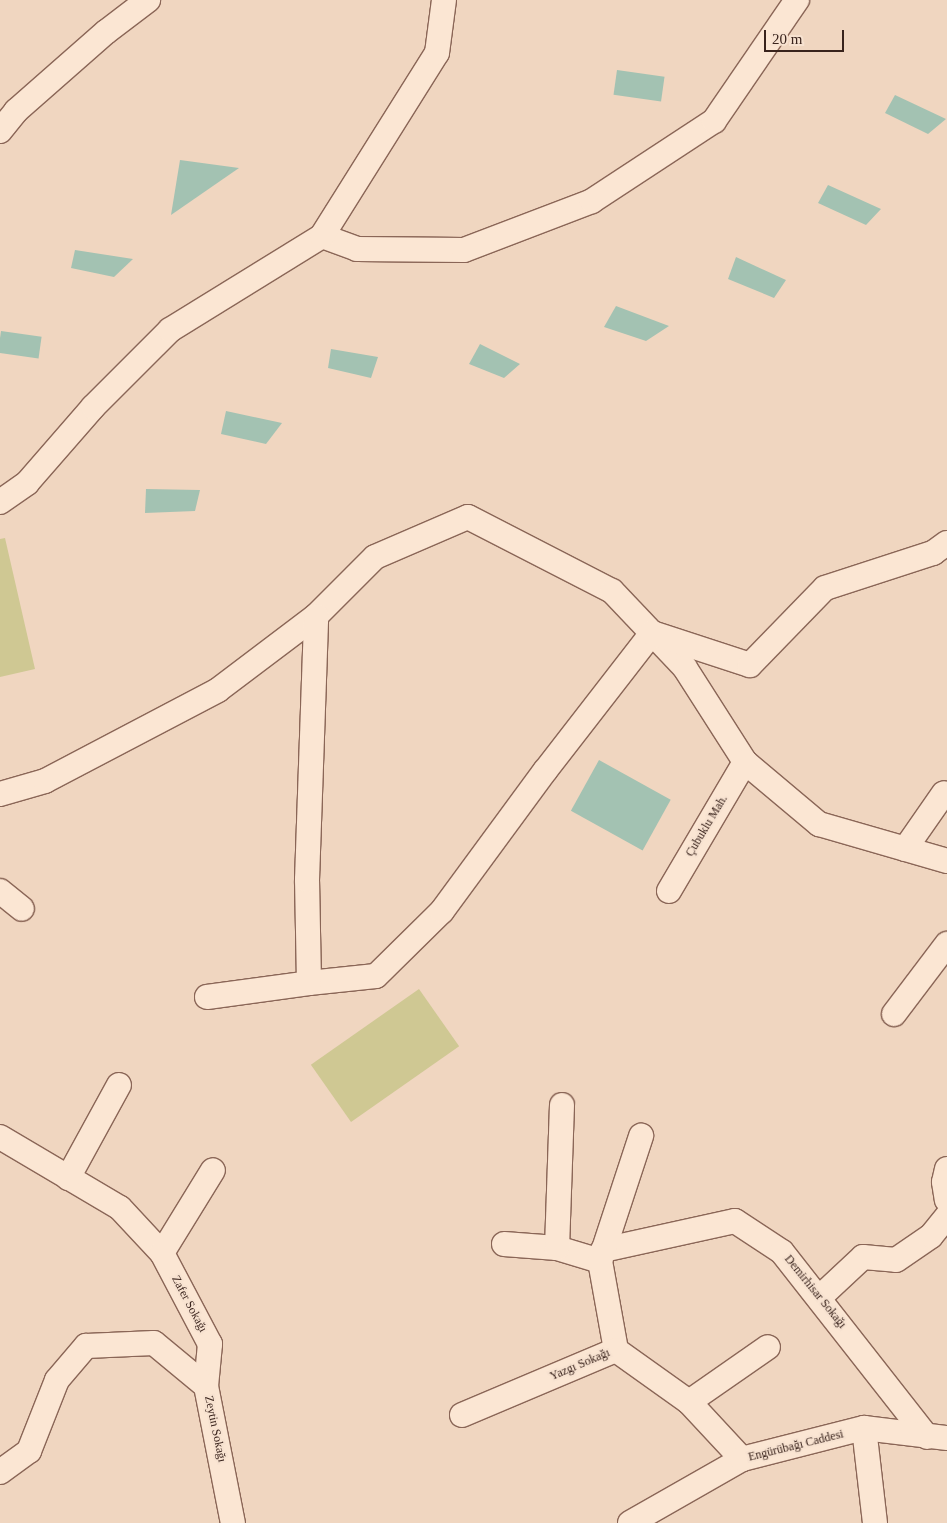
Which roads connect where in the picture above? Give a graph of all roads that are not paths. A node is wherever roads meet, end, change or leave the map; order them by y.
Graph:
1 (148, 0) edge
2 (444, 0) edge
3 (797, 0) edge
4 (0, 131) edge
5 (322, 236) junction
6 (0, 502) edge
7 (947, 542) edge
8 (316, 616) junction
9 (652, 633) junction
10 (745, 762) junction
11 (944, 793) dead end
12 (0, 794) edge
13 (905, 849) junction
14 (947, 861) edge
15 (0, 891) edge
16 (669, 891) dead end
17 (22, 909) dead end
18 (947, 944) edge
19 (309, 983) junction
20 (207, 997) dead end
21 (894, 1014) dead end
22 (119, 1085) dead end
23 (562, 1105) dead end
24 (641, 1136) dead end
25 (0, 1137) edge
26 (213, 1170) dead end
27 (947, 1170) edge
28 (68, 1178) junction
29 (947, 1200) edge
30 (947, 1216) edge
31 (504, 1244) dead end
32 (557, 1248) junction
33 (162, 1253) junction
34 (602, 1256) junction
35 (819, 1298) junction
36 (768, 1347) dead end
37 (616, 1350) junction
38 (206, 1386) junction
39 (689, 1402) junction
40 (462, 1415) dead end
41 (864, 1428) junction
42 (937, 1437) edge
43 (742, 1459) junction
44 (0, 1472) edge
45 (233, 1523) edge
46 (630, 1523) edge
47 (875, 1523) edge

1 - 4 street
2 - 5 street
3 - 5 street
5 - 6 street
7 - 9 street
8 - 9 street
8 - 12 street
8 - 19 street
9 - 10 street
9 - 19 street
10 - 13 street
10 - 16 street, Çubuklu Mah.
11 - 13 street
13 - 14 street
15 - 17 street
18 - 21 street
19 - 20 street
22 - 28 street
23 - 32 street
24 - 34 street
25 - 28 street, Zafer Sokağı
26 - 33 street
27 - 29 street
28 - 33 street, Zafer Sokağı
30 - 35 street
31 - 32 street
32 - 34 street
33 - 38 street, Zafer Sokağı
34 - 35 street, Demirhisar Sokağı
34 - 37 street
35 - 42 street, Demirhisar Sokağı
36 - 39 street
37 - 39 street, Yazgı Sokağı
37 - 40 street, Yazgı Sokağı
38 - 44 street, Zeytin Sokağı
38 - 45 street, Zeytin Sokağı
39 - 43 street, Yazgı Sokağı
41 - 42 street, Engürübağı Caddesi
41 - 43 street, Engürübağı Caddesi
41 - 47 street
43 - 46 street, Engürübağı Caddesi

